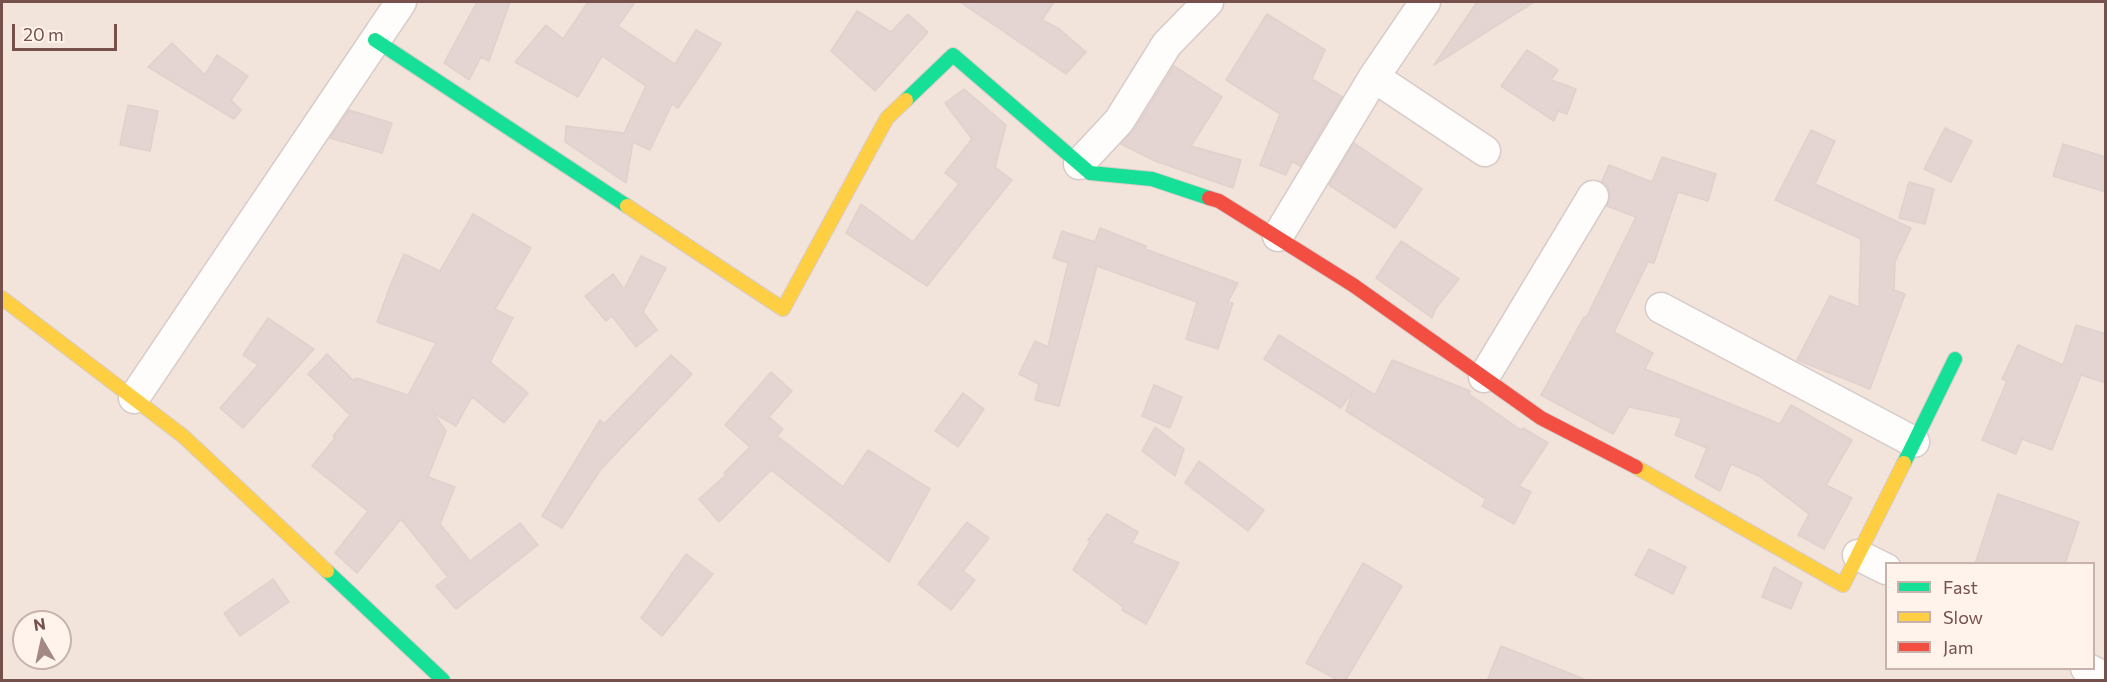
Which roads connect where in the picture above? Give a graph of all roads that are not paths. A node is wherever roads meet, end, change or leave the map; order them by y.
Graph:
1 (401, 2) edge
2 (1208, 2) edge
3 (1425, 2) edge
4 (375, 40) junction
5 (1374, 77) junction
6 (1485, 151) dead end
7 (1079, 165) junction
8 (1593, 196) dead end
9 (1278, 236) junction
10 (2, 298) edge
11 (1661, 308) dead end
12 (1955, 359) dead end
13 (1484, 377) junction
14 (134, 398) junction
15 (1914, 442) junction
16 (1858, 555) junction
17 (1885, 568) edge
18 (2088, 670) edge
19 (2106, 678) edge
20 (443, 681) edge

1 - 4 street
2 - 7 street
3 - 5 street
4 - 7 street
4 - 14 street
5 - 6 street
5 - 9 street
7 - 9 street
8 - 13 street
9 - 13 street
10 - 14 street
11 - 15 street
12 - 15 street
13 - 16 street
14 - 20 street
15 - 16 street
16 - 17 street
18 - 19 street

